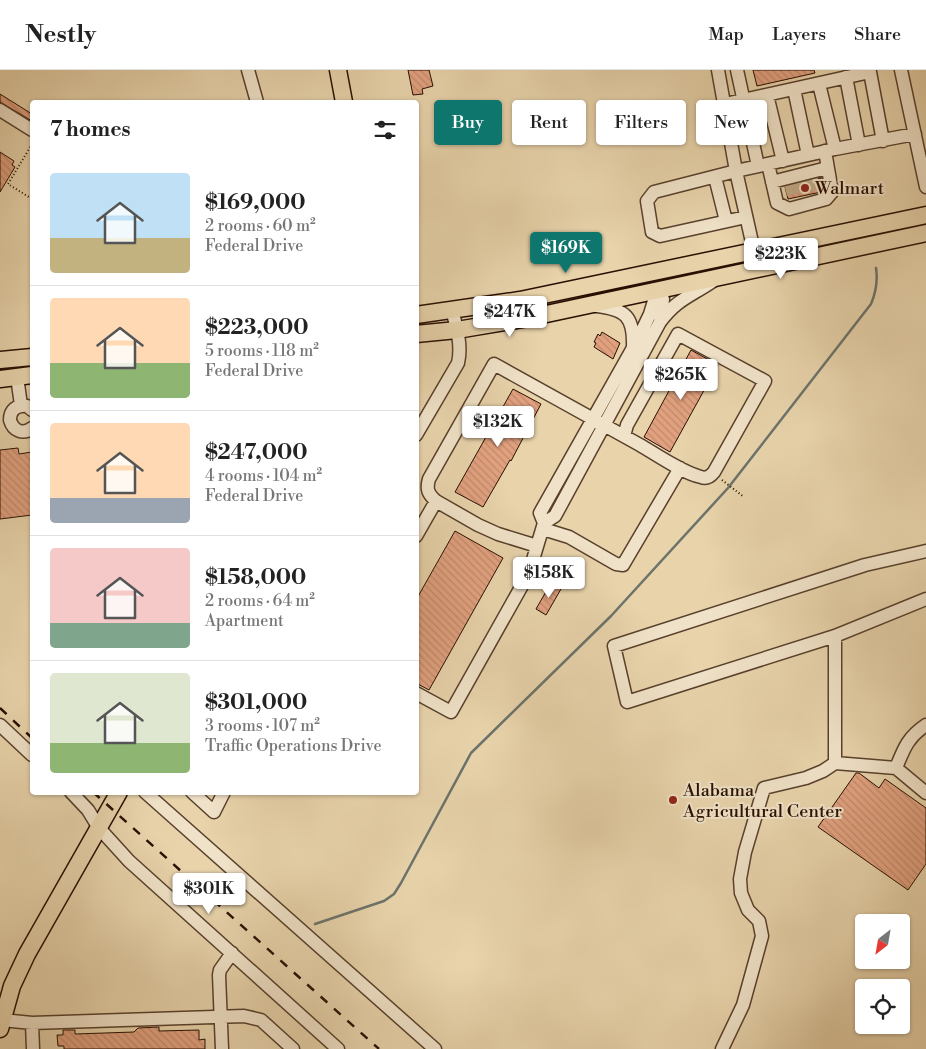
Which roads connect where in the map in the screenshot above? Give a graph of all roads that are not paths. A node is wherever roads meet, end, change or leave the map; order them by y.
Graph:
1 (248, 70) edge
2 (338, 70) edge
3 (718, 70) edge
4 (737, 70) edge
5 (902, 70) edge
6 (874, 71) edge
7 (846, 77) junction
8 (818, 84) junction
9 (794, 89) junction
10 (767, 95) junction
11 (256, 100) edge
12 (344, 100) edge
13 (724, 100) edge
14 (744, 100) joint
15 (0, 110) edge
16 (30, 129) edge
17 (915, 134) junction
18 (883, 141) junction
19 (732, 145) edge
20 (757, 145) edge
21 (859, 145) junction
22 (830, 150) junction
23 (808, 155) junction
24 (783, 161) junction
25 (763, 165) junction
26 (827, 168) junction
27 (736, 171) junction
28 (715, 177) junction
29 (772, 182) junction
30 (926, 187) edge
31 (926, 215) edge
32 (746, 217) junction
33 (726, 221) junction
34 (926, 233) edge
35 (754, 251) junction
36 (654, 272) junction
37 (718, 278) junction
38 (657, 291) junction
39 (520, 300) junction
40 (419, 305) edge
41 (591, 306) junction
42 (449, 311) junction
43 (419, 315) edge
44 (523, 319) junction
45 (660, 322) junction
46 (457, 330) junction
47 (419, 335) edge
48 (632, 349) junction
49 (30, 357) edge
50 (0, 360) edge
51 (25, 376) edge
52 (0, 379) edge
53 (27, 407) edge
54 (599, 422) junction
55 (30, 430) edge
56 (419, 430) edge
57 (624, 436) junction
58 (680, 468) junction
59 (436, 501) junction
60 (544, 526) junction
61 (419, 531) edge
62 (537, 546) junction
63 (926, 552) edge
64 (926, 599) edge
65 (835, 636) junction
66 (419, 694) edge
67 (0, 725) edge
68 (926, 725) edge
69 (30, 753) edge
70 (835, 763) junction
71 (896, 768) junction
72 (926, 793) edge
73 (74, 795) edge
74 (116, 795) edge
75 (148, 795) edge
76 (198, 795) edge
77 (222, 795) edge
78 (99, 828) junction
79 (232, 954) junction
80 (220, 1016) junction
81 (32, 1023) junction
82 (1, 1024) edge
83 (33, 1049) edge
84 (222, 1049) edge
85 (293, 1049) edge
86 (338, 1049) edge
87 (435, 1049) edge
88 (722, 1049) edge

1 - 11 street
2 - 12 main road
3 - 13 street
4 - 14 street
5 - 17 street
6 - 7 street
6 - 18 street
7 - 8 street
7 - 21 street
8 - 9 street
8 - 22 street
9 - 10 street
9 - 23 street
10 - 14 street
10 - 24 street
15 - 16 street
17 - 18 street
17 - 30 street
18 - 21 street
19 - 27 street
20 - 25 street
21 - 22 street
22 - 23 street
22 - 26 street
23 - 24 street
24 - 25 street
25 - 27 street
25 - 29 street
26 - 29 street
26 - 29 street
27 - 28 street
27 - 32 street
28 - 33 street
28 - 33 street
31 - 35 main road
32 - 33 street
32 - 35 street
34 - 37 main road
35 - 36 main road
36 - 38 main road
36 - 39 main road
37 - 38 main road
37 - 45 street
38 - 41 main road
38 - 45 street
38 - 48 street
39 - 42 main road
39 - 44 street
40 - 42 main road
41 - 44 main road
41 - 48 street
42 - 43 main road
42 - 46 street
44 - 46 main road
45 - 54 street
46 - 47 main road
46 - 56 street
48 - 54 street
49 - 50 main road
51 - 52 main road
51 - 53 street
53 - 55 street
54 - 57 street
54 - 59 street
54 - 60 street
57 - 58 street
57 - 58 street
58 - 60 street
59 - 61 street
59 - 62 street
60 - 62 street
62 - 66 street
63 - 65 street
64 - 65 street
65 - 70 street
67 - 69 street
68 - 71 street
70 - 71 street
70 - 88 street
71 - 72 street
73 - 78 street
74 - 78 main road
75 - 87 street
76 - 77 street
78 - 79 street
78 - 82 main road
79 - 80 street
79 - 86 street
80 - 81 street
80 - 84 street
80 - 85 street
81 - 82 street
81 - 83 street

